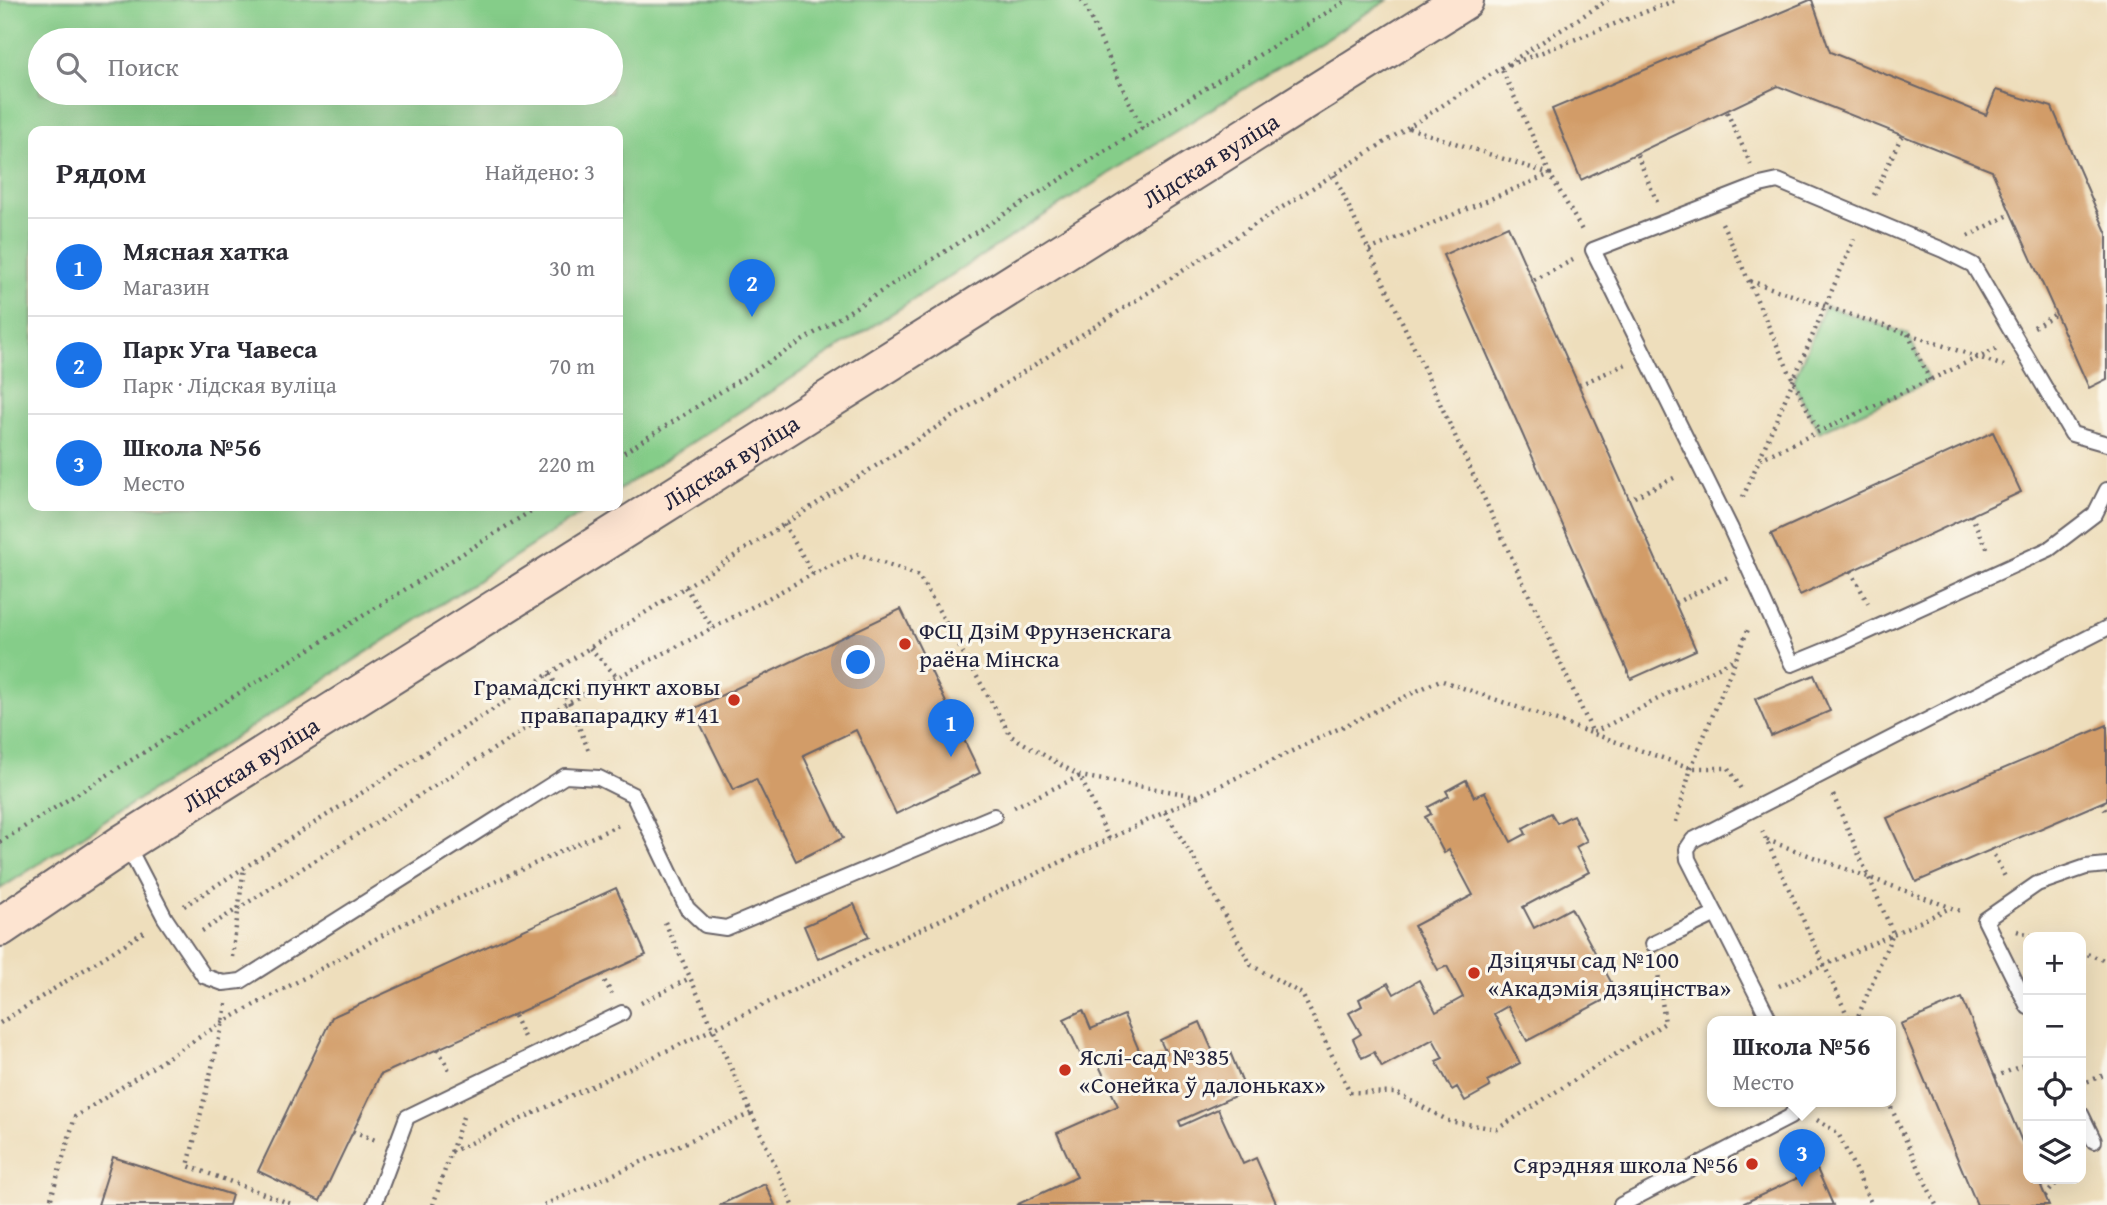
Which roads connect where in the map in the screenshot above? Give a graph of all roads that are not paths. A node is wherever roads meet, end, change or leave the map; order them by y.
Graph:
1 (1464, 0) edge
2 (2107, 444) edge
3 (2107, 490) edge
4 (2107, 628) edge
5 (994, 816) road end
6 (126, 842) junction
7 (2107, 865) edge
8 (1716, 915) junction
9 (0, 927) edge
10 (1653, 944) road end
11 (2023, 997) edge
12 (622, 1013) road end
13 (1767, 1016) edge
14 (1798, 1107) edge
15 (2084, 1121) edge
16 (2094, 1141) dead end
17 (373, 1205) edge
18 (1621, 1205) edge

1 - 6 main road, Лідская вуліца
2 - 3 lane
4 - 8 lane
5 - 6 lane
6 - 9 main road, Лідская вуліца
7 - 11 lane
8 - 10 lane
8 - 13 lane
12 - 17 lane
14 - 18 lane
15 - 16 lane

